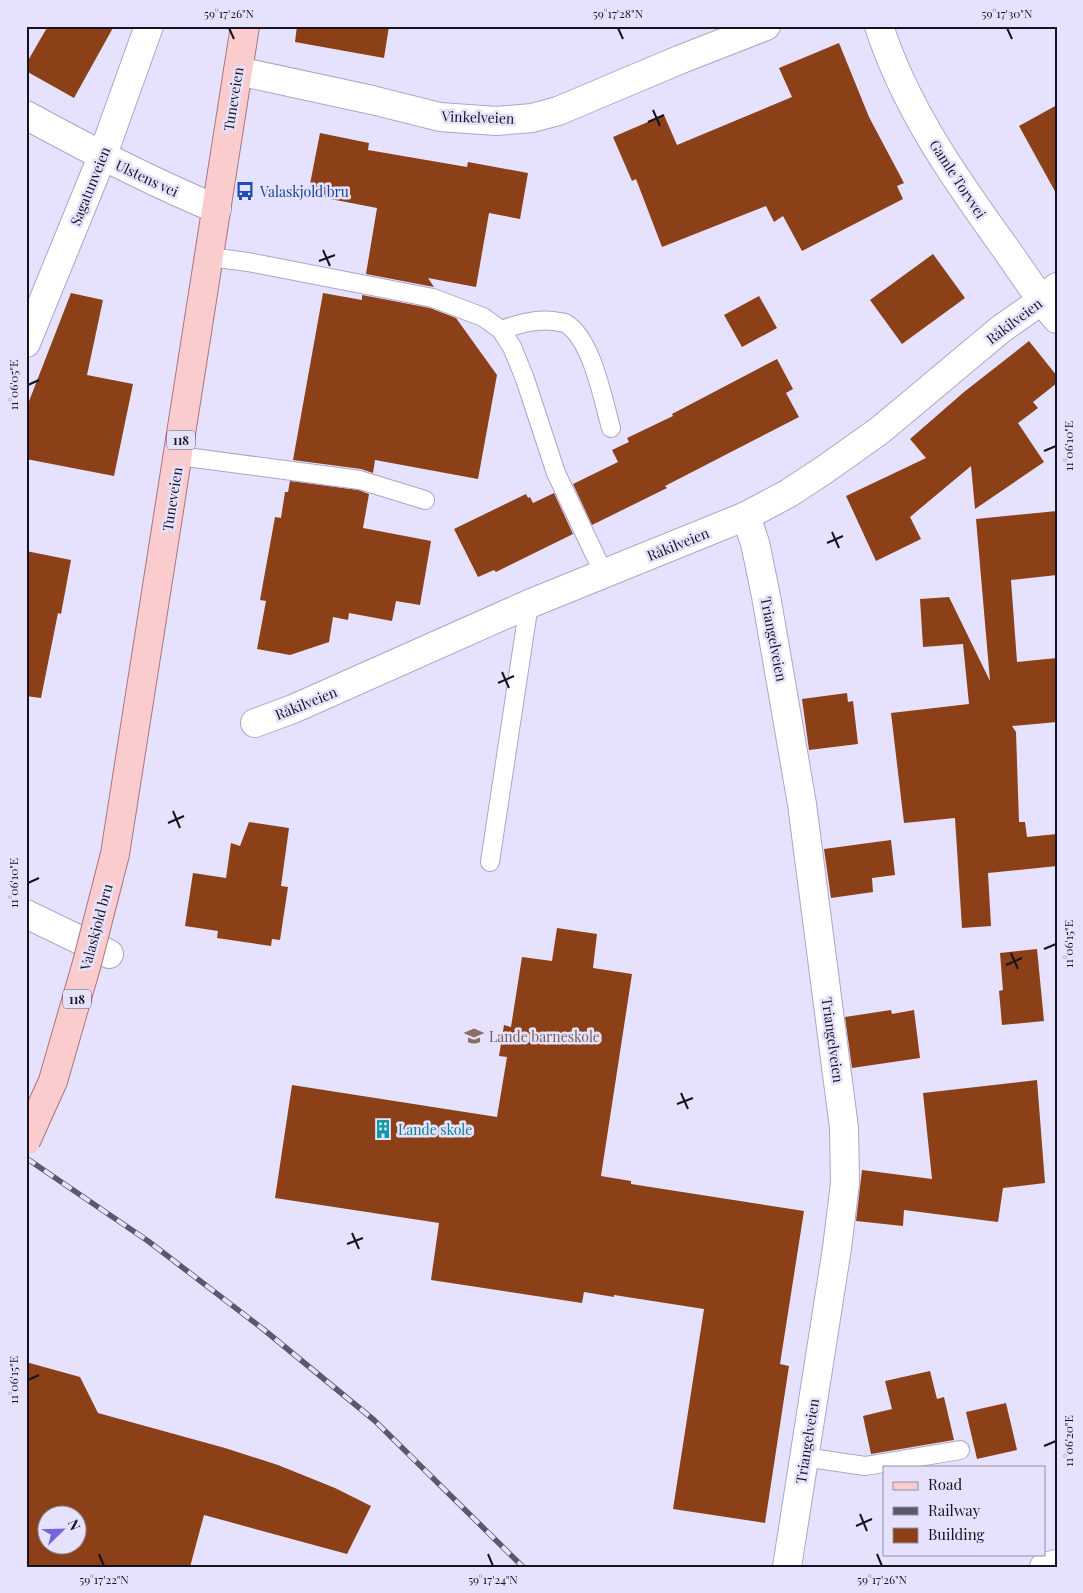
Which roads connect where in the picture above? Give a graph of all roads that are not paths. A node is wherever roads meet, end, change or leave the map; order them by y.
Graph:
1 (149, 26) edge
2 (245, 26) edge
3 (766, 26) edge
4 (879, 26) edge
5 (238, 71) junction
6 (26, 115) edge
7 (102, 156) junction
8 (216, 209) junction
9 (209, 257) junction
10 (1052, 302) edge
11 (501, 330) junction
12 (26, 343) edge
13 (611, 428) dead end
14 (179, 456) junction
15 (425, 500) dead end
16 (746, 516) junction
17 (604, 574) junction
18 (530, 604) junction
19 (255, 723) dead end
20 (115, 854) joint
21 (490, 862) dead end
22 (26, 914) edge
23 (109, 954) dead end
24 (26, 1141) edge
25 (960, 1450) dead end
26 (804, 1457) junction
27 (1057, 1564) edge
28 (787, 1567) edge
29 (1044, 1567) edge

1 - 7 street, Sagatunveien
2 - 5 main road, Tuneveien / 118
3 - 5 street, Vinkelveien
4 - 10 street, Gamle Torvvei
5 - 8 main road, Tuneveien / 118
6 - 7 street, Ulstens vei
7 - 8 street, Ulstens vei
7 - 12 street, Sagatunveien
8 - 9 main road, Tuneveien / 118
9 - 11 lane
9 - 14 main road, Tuneveien / 118
10 - 16 street, Råkilveien
11 - 13 lane
11 - 17 lane
14 - 15 lane
14 - 20 main road, Tuneveien / 118
16 - 17 street, Råkilveien
16 - 26 street, Triangelveien
17 - 18 street, Råkilveien
18 - 19 street, Råkilveien
18 - 21 lane
20 - 24 main road, Valaskjold bru / 118, bridge
22 - 23 street
25 - 26 lane
26 - 28 street, Triangelveien
27 - 29 street

